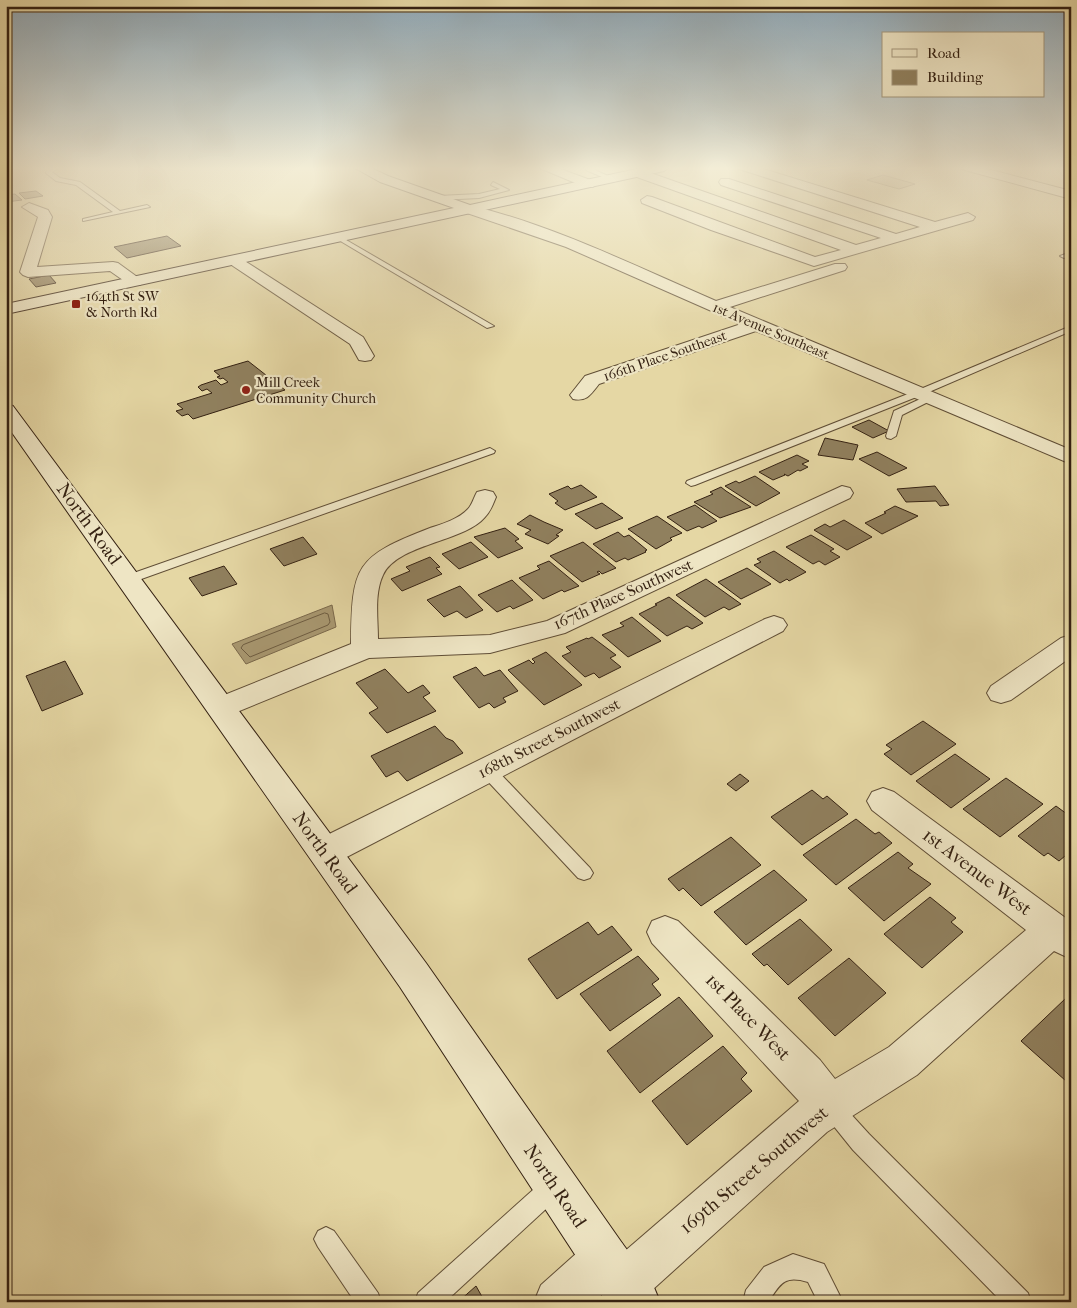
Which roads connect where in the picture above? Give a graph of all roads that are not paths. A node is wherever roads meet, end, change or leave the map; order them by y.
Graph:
1 (41, 228) edge
2 (384, 228) edge
3 (532, 228) edge
4 (723, 228) edge
5 (794, 228) edge
6 (862, 228) edge
7 (931, 228) edge
8 (339, 238) junction
9 (895, 238) junction
10 (856, 250) junction
11 (885, 256) dead end
12 (236, 261) junction
13 (135, 282) junction
14 (715, 307) junction
15 (6, 310) edge
16 (756, 325) junction
17 (490, 326) dead end
18 (1071, 328) edge
19 (365, 356) dead end
20 (580, 395) dead end
21 (922, 395) junction
22 (6, 410) edge
23 (891, 436) dead end
24 (1071, 436) edge
25 (1047, 448) junction
26 (490, 451) dead end
27 (1071, 458) edge
28 (692, 483) dead end
29 (842, 493) dead end
30 (485, 497) dead end
31 (129, 579) junction
32 (774, 625) dead end
33 (1071, 644) edge
34 (365, 649) junction
35 (1001, 693) dead end
36 (222, 707) junction
37 (487, 770) junction
38 (883, 801) dead end
39 (325, 852) junction
40 (584, 873) dead end
41 (665, 932) dead end
42 (1062, 936) edge
43 (829, 1105) junction
44 (555, 1185) junction
45 (326, 1239) dead end
46 (621, 1282) edge
47 (369, 1302) edge
48 (427, 1302) edge
49 (558, 1302) edge
50 (755, 1302) edge
51 (831, 1302) edge
52 (1019, 1302) edge

1 - 13 street
2 - 8 street
3 - 14 street, 1st Avenue Southeast
4 - 10 street
5 - 10 street
6 - 9 street
7 - 9 street
8 - 12 street
8 - 17 lane
9 - 10 street
11 - 14 street
12 - 13 street
12 - 19 street
13 - 15 street
14 - 16 street, 1st Avenue Southeast
16 - 20 street, 166th Place Southeast
16 - 21 street, 1st Avenue Southeast
18 - 21 lane
21 - 23 lane
21 - 25 street, 1st Avenue Southeast
21 - 28 lane
22 - 31 street, North Road
24 - 25 street
25 - 27 street, 1st Avenue Southeast
26 - 31 lane
29 - 34 street, 167th Place Southwest
30 - 34 street
31 - 36 street, North Road
32 - 37 street, 168th Street Southwest
33 - 35 street
34 - 36 street, 167th Place Southwest
36 - 39 street, North Road
37 - 39 street, 168th Street Southwest
37 - 40 lane
38 - 42 street, 1st Avenue West
39 - 44 street, North Road
41 - 43 street, 1st Place West
42 - 43 street, 169th Street Southwest
43 - 46 street, 169th Street Southwest
43 - 52 lane
44 - 46 street, North Road
44 - 48 lane
45 - 47 lane
46 - 49 street, 169th Street Southwest
50 - 51 lane

